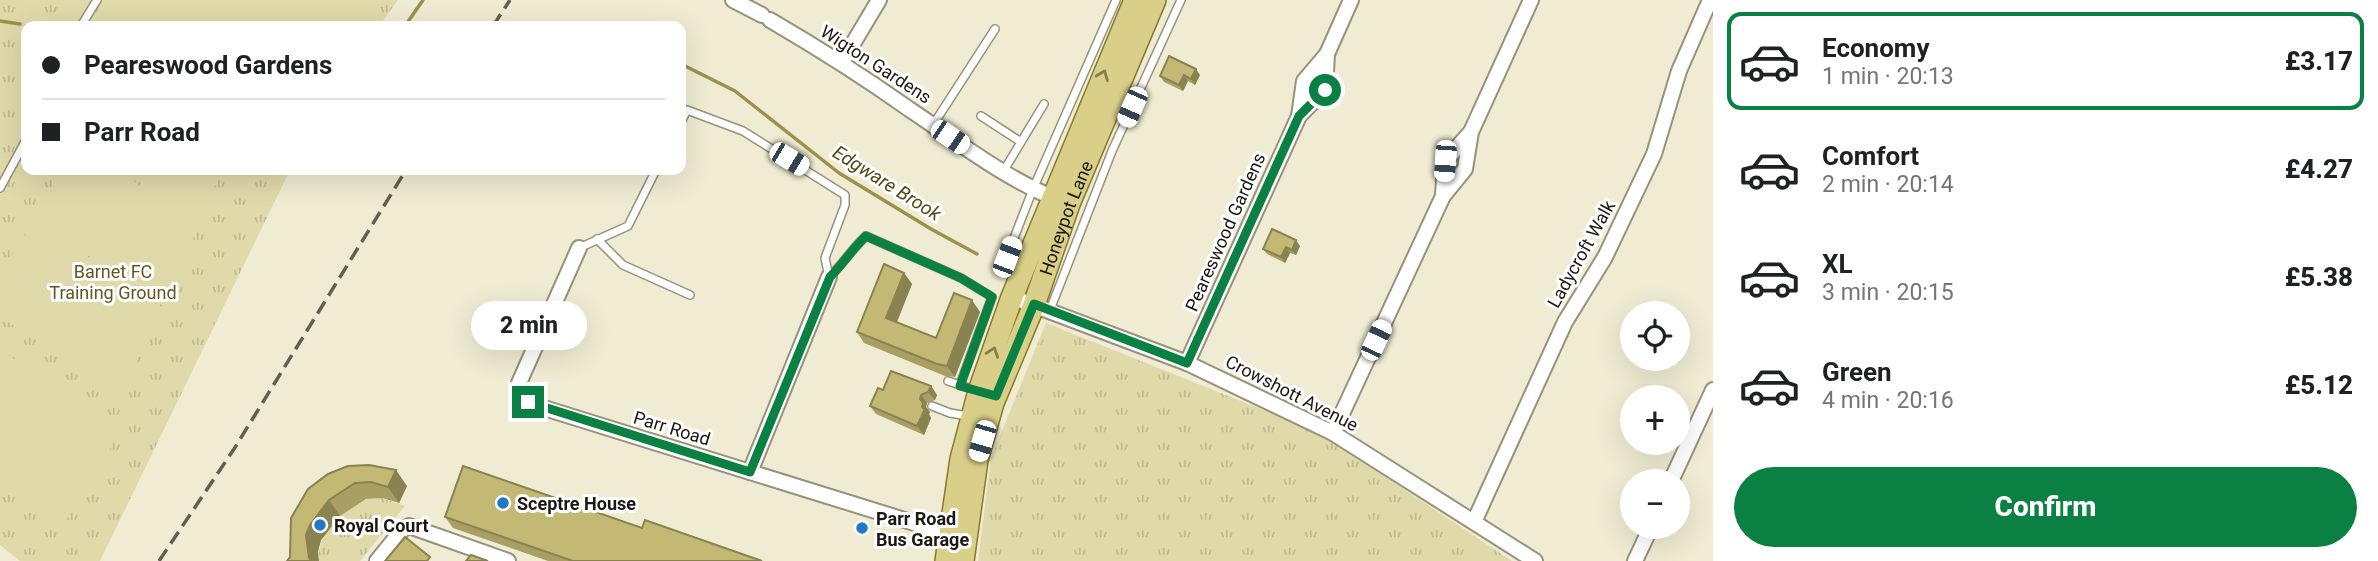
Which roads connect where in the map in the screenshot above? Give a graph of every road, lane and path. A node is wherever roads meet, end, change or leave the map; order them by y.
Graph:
1 (97, 0) edge
2 (733, 0) edge
3 (879, 0) edge
4 (1116, 0) edge
5 (1135, 0) edge
6 (1155, 0) edge
7 (1181, 0) edge
8 (1351, 0) edge
9 (1531, 0) edge
10 (1710, 0) edge
11 (84, 21) edge
12 (995, 29) dead end
13 (1326, 54) junction
14 (842, 62) junction
15 (1044, 104) dead end
16 (686, 112) edge
17 (981, 116) dead end
18 (1299, 116) junction
19 (933, 125) junction
20 (1021, 142) junction
21 (21, 149) edge
22 (1003, 172) junction
23 (654, 175) edge
24 (0, 188) edge
25 (1051, 197) junction
26 (597, 239) junction
27 (579, 248) joint
28 (1007, 257) dead end
29 (830, 277) junction
30 (690, 295) dead end
31 (1012, 297) junction
32 (1042, 307) junction
33 (1187, 363) junction
34 (948, 381) dead end
35 (1713, 390) edge
36 (978, 391) junction
37 (932, 406) dead end
38 (971, 417) junction
39 (1333, 433) junction
40 (1677, 469) edge
41 (750, 472) junction
42 (1474, 522) junction
43 (959, 536) junction
44 (1645, 539) edge
45 (377, 561) edge
46 (508, 561) edge
47 (946, 561) edge
48 (964, 561) edge
49 (1535, 561) edge
50 (1635, 561) edge

1 - 11 lane
2 - 14 street, Wigton Gardens
3 - 14 street
4 - 25 lane
25 -> 5 main road, Honeypot Lane
6 - 25 main road, Honeypot Lane
7 - 32 lane
8 - 13 street, Peareswood Gardens
9 - 39 street
10 - 42 street, Ladycroft Walk
12 - 19 lane
13 - 18 street, Peareswood Gardens
13 - 18 street, Peareswood Gardens
14 - 19 street, Wigton Gardens
15 - 20 lane
16 - 29 lane
17 - 20 lane
18 - 33 street, Peareswood Gardens
19 - 22 street, Wigton Gardens
20 - 22 lane
21 - 24 lane
22 - 25 street, Wigton Gardens
23 - 26 lane
25 - 28 lane
25 - 31 main road, Honeypot Lane
25 - 32 main road, Honeypot Lane
26 - 27 lane
26 - 30 lane
27 - 41 street, Parr Road
29 - 36 lane
29 - 41 street
31 - 32 street, Crowshott Avenue
36 -> 31 main road, Honeypot Lane
32 - 33 street, Crowshott Avenue
32 - 36 main road, Honeypot Lane
33 - 39 street, Crowshott Avenue
34 - 36 lane
35 - 40 street
36 - 38 main road, Honeypot Lane
36 - 43 main road, Honeypot Lane
37 - 38 lane
38 - 43 main road, Honeypot Lane
39 - 42 street, Crowshott Avenue
41 - 43 street, Parr Road
42 - 49 street, Crowshott Avenue
43 - 47 main road, Honeypot Lane
43 - 48 main road, Honeypot Lane
44 - 50 street
45 - 46 street

